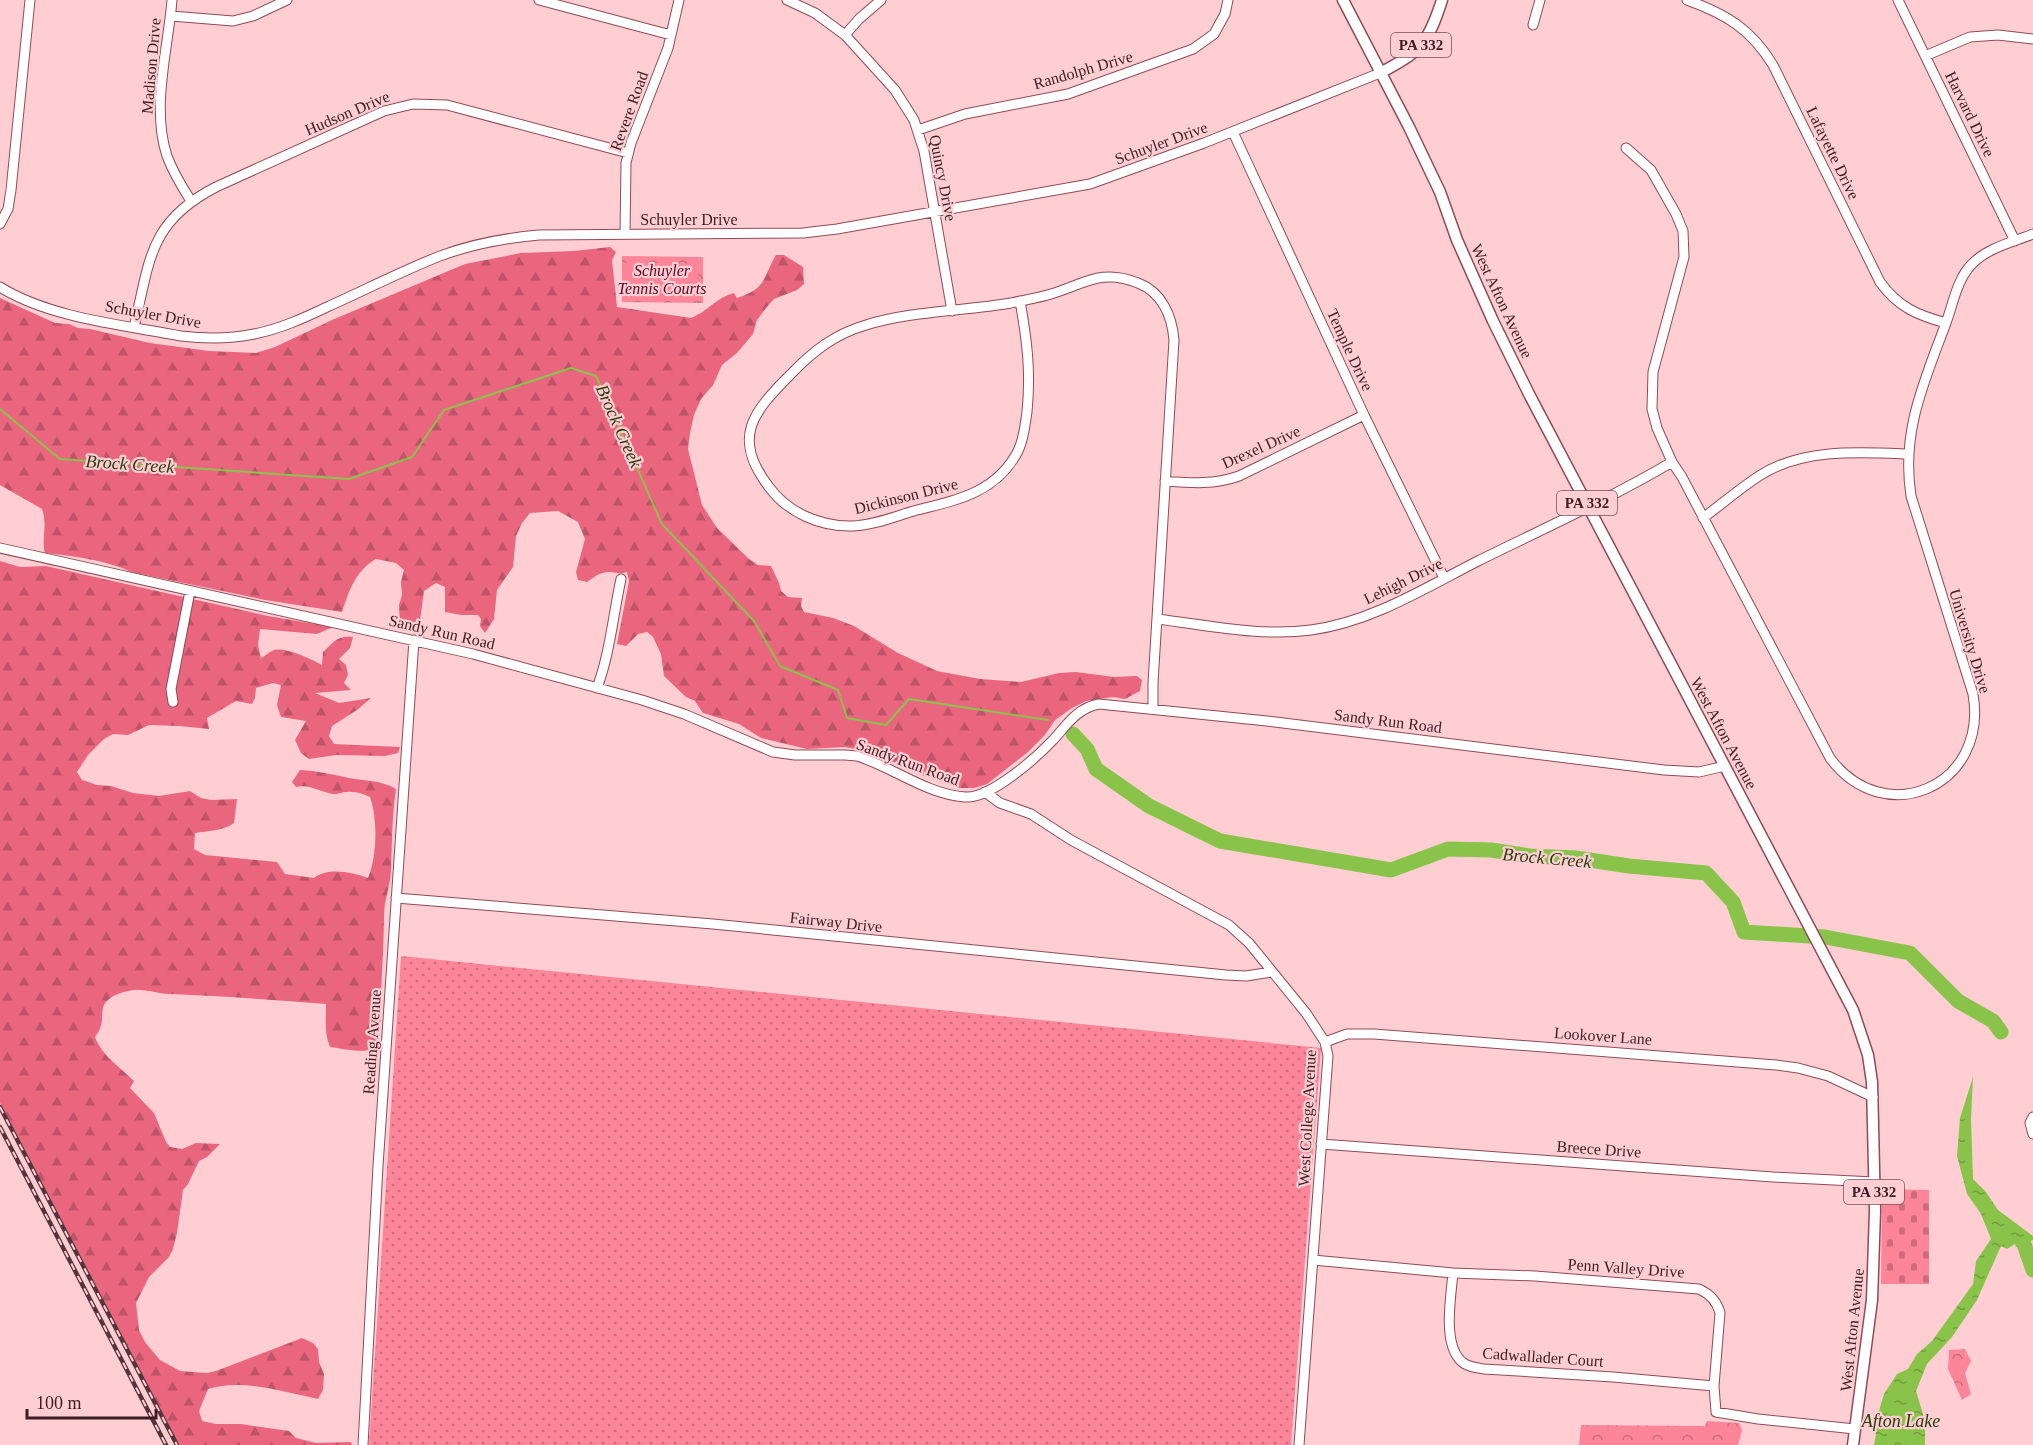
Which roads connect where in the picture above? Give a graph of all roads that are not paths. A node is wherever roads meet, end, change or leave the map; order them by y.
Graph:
1 (30, 0) edge
2 (172, 0) edge
3 (287, 0) edge
4 (539, 0) edge
5 (679, 0) edge
6 (787, 0) edge
7 (881, 0) edge
8 (1228, 0) edge
9 (1343, 0) edge
10 (1442, 0) edge
11 (1540, 0) edge
12 (1687, 0) edge
13 (1898, 0) edge
14 (171, 16) junction
15 (1533, 25) dead end
16 (671, 35) junction
17 (845, 35) junction
18 (2033, 39) edge
19 (1925, 56) junction
20 (1380, 73) junction
21 (918, 130) junction
22 (1233, 132) junction
23 (1626, 148) dead end
24 (628, 153) junction
25 (191, 201) junction
26 (935, 212) junction
27 (0, 224) edge
28 (625, 234) junction
29 (2033, 234) edge
30 (2015, 241) junction
31 (0, 287) edge
32 (1020, 301) junction
33 (952, 311) junction
34 (1946, 323) junction
35 (134, 327) junction
36 (1364, 416) junction
37 (1908, 454) junction
38 (1672, 462) junction
39 (1165, 481) junction
40 (1589, 508) junction
41 (1703, 518) junction
42 (0, 548) edge
43 (1444, 578) junction
44 (621, 579) dead end
45 (190, 591) junction
46 (1157, 619) junction
47 (414, 640) junction
48 (597, 688) junction
49 (173, 702) dead end
50 (1153, 708) junction
51 (1725, 766) junction
52 (985, 792) junction
53 (396, 898) junction
54 (1272, 972) junction
55 (1326, 1042) junction
56 (1873, 1097) junction
57 (2033, 1117) edge
58 (2033, 1134) edge
59 (1322, 1144) junction
60 (1874, 1182) junction
61 (1313, 1260) junction
62 (1453, 1273) junction
63 (1714, 1386) junction
64 (1856, 1430) junction
65 (363, 1445) edge
66 (1299, 1445) edge
67 (1853, 1445) edge

1 - 27 street
2 - 14 street, Madison Drive
3 - 14 street
4 - 16 street
5 - 16 street, Revere Road
6 - 17 street, Quincy Drive
7 - 17 street
8 - 21 street, Randolph Drive
9 - 20 main road, West Afton Avenue
10 - 20 main road, PA 332
11 - 15 street
12 - 34 street, Lafayette Drive
13 - 19 street, Harvard Drive
14 - 25 street, Madison Drive
16 - 24 street, Revere Road
17 - 21 street, Quincy Drive
18 - 19 street
19 - 30 street, Harvard Drive
20 - 22 street, Schuyler Drive
20 - 40 main road, West Afton Avenue / PA 332
21 - 26 street, Quincy Drive
22 - 26 street, Schuyler Drive
22 - 36 street, Temple Drive
23 - 38 street, University Drive
24 - 25 street, Hudson Drive
24 - 28 street, Revere Road
25 - 35 street
26 - 28 street, Schuyler Drive
26 - 33 street, Quincy Drive
28 - 35 street, Schuyler Drive
29 - 30 street, University Drive
30 - 34 street, University Drive
31 - 35 street, Schuyler Drive
32 - 33 street, Dickinson Drive
32 - 33 street, Dickinson Drive
32 - 39 street, Dickinson Drive
34 - 37 street, University Drive
36 - 39 street, Drexel Drive
36 - 43 street, Temple Drive
37 - 41 street
37 - 41 street, University Drive
38 - 40 street, Lehigh Drive
38 - 41 street, University Drive
39 - 46 street, Dickinson Drive
40 - 43 street, Lehigh Drive
40 - 51 main road, West Afton Avenue / PA 332
42 - 45 street, Sandy Run Road
43 - 46 street, Lehigh Drive
44 - 48 street
45 - 47 street, Sandy Run Road
45 - 49 street
46 - 50 street, Dickinson Drive
47 - 48 street, Sandy Run Road
47 - 53 street, Reading Avenue
48 - 52 street, Sandy Run Road
50 - 51 street, Sandy Run Road
50 - 52 street, Sandy Run Road
51 - 56 main road, West Afton Avenue / PA 332
52 - 54 street, West College Avenue
53 - 54 street, Fairway Drive
53 - 65 street, Reading Avenue
54 - 55 street, West College Avenue
55 - 56 street, Lookover Lane
55 - 59 street, West College Avenue
56 - 60 main road, West Afton Avenue / PA 332
57 - 58 street
59 - 60 street, Breece Drive
59 - 61 street, West College Avenue
60 - 64 main road, West Afton Avenue / PA 332
61 - 62 street, Penn Valley Drive
61 - 66 street, West College Avenue
62 - 63 street, Cadwallader Court
62 - 63 street, Penn Valley Drive
63 - 64 street, Penn Valley Drive
64 - 67 main road, West Afton Avenue / PA 332

